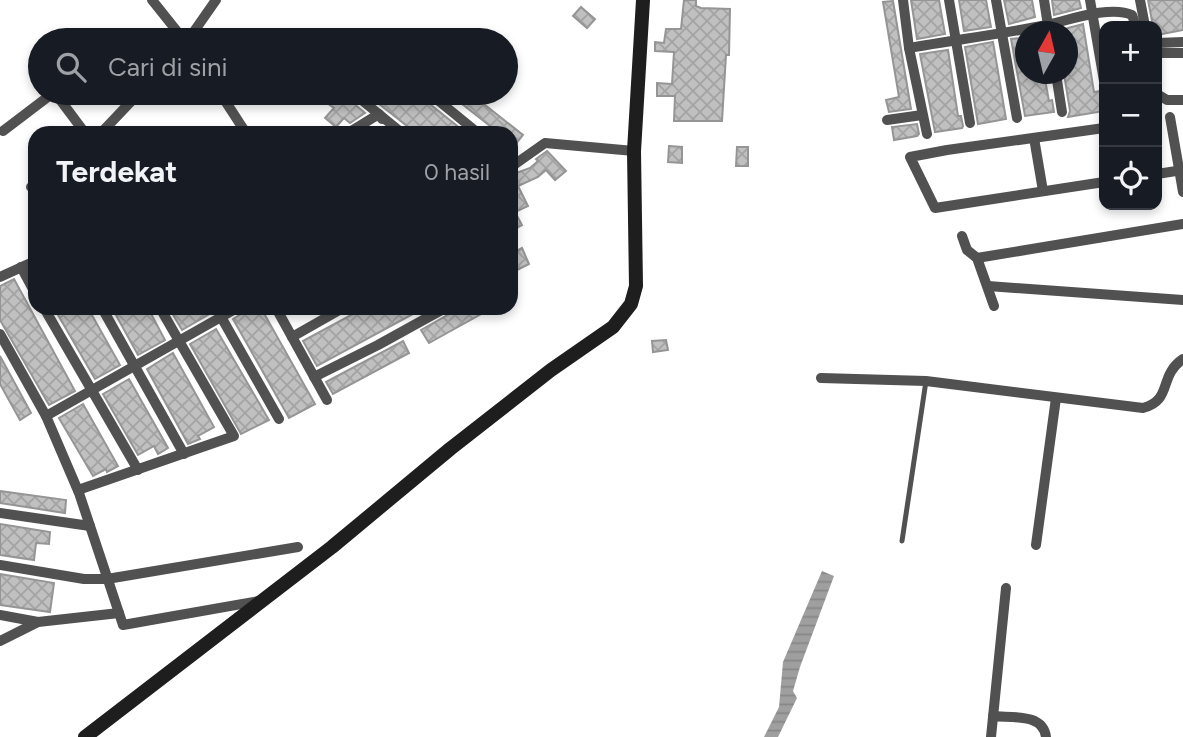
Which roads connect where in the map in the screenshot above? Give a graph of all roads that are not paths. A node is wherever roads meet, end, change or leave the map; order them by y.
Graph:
1 (152, 0) edge
2 (216, 0) edge
3 (643, 0) edge
4 (903, 0) edge
5 (949, 0) edge
6 (996, 0) edge
7 (1044, 0) edge
8 (1090, 0) edge
9 (1140, 0) edge
10 (1092, 14) junction
11 (1048, 21) edge
12 (1070, 21) edge
13 (1134, 21) edge
14 (1144, 21) edge
15 (176, 28) edge
16 (195, 28) edge
17 (1015, 31) edge
18 (1002, 32) junction
19 (955, 40) junction
20 (1183, 41) edge
21 (1162, 43) edge
22 (909, 48) junction
23 (1099, 53) edge
24 (1162, 53) edge
25 (1183, 53) edge
26 (1058, 84) edge
27 (1162, 97) edge
28 (1183, 100) edge
29 (38, 105) edge
30 (63, 105) edge
31 (128, 105) edge
32 (228, 105) edge
33 (368, 105) edge
34 (444, 105) edge
35 (1062, 111) dead end
36 (379, 114) junction
37 (922, 115) junction
38 (1170, 117) dead end
39 (1017, 118) dead end
40 (887, 120) dead end
41 (970, 123) dead end
42 (80, 126) edge
43 (108, 126) edge
44 (241, 126) edge
45 (359, 126) edge
46 (387, 126) edge
47 (394, 126) edge
48 (469, 126) edge
49 (1099, 129) edge
50 (3, 131) dead end
51 (927, 134) dead end
52 (1034, 138) junction
53 (634, 151) junction
54 (518, 161) edge
55 (1181, 170) edge
56 (1162, 173) edge
57 (1099, 183) edge
58 (1043, 191) junction
59 (1183, 192) edge
60 (1183, 224) edge
61 (962, 236) dead end
62 (977, 258) junction
63 (28, 264) edge
64 (20, 268) junction
65 (0, 277) edge
66 (28, 281) edge
67 (989, 286) junction
68 (1183, 300) edge
69 (994, 306) dead end
70 (48, 315) edge
71 (106, 315) edge
72 (164, 315) edge
73 (214, 315) edge
74 (220, 315) edge
75 (280, 315) edge
76 (331, 315) edge
77 (432, 315) edge
78 (0, 334) edge
79 (292, 337) junction
80 (178, 341) junction
81 (1183, 359) edge
82 (133, 366) junction
83 (314, 377) junction
84 (821, 378) dead end
85 (926, 381) junction
86 (90, 390) junction
87 (1056, 398) junction
88 (327, 400) dead end
89 (46, 416) junction
90 (279, 419) dead end
91 (184, 454) junction
92 (138, 470) junction
93 (78, 489) junction
94 (0, 513) edge
95 (90, 526) junction
96 (902, 541) dead end
97 (1036, 545) dead end
98 (298, 547) dead end
99 (0, 565) edge
100 (107, 579) junction
101 (1006, 589) dead end
102 (262, 601) junction
103 (119, 613) junction
104 (0, 615) edge
105 (38, 622) junction
106 (0, 641) edge
107 (993, 716) junction
108 (85, 737) edge
109 (991, 737) edge
110 (1046, 737) edge

1 - 15 street
2 - 16 street
3 - 53 street
4 - 22 street
5 - 19 street
6 - 18 street
7 - 11 street
8 - 10 street
9 - 14 street
10 - 12 street
10 - 13 street
10 - 23 street
17 - 18 street
18 - 19 street
18 - 39 street
19 - 22 street
19 - 41 street
20 - 21 street
22 - 37 street
24 - 25 street
26 - 35 street
27 - 28 street
29 - 50 street
30 - 42 street
31 - 43 street
32 - 44 street
33 - 36 street
34 - 48 street
36 - 45 street
36 - 46 street
36 - 47 street
37 - 40 street
37 - 51 street
38 - 55 street
49 - 52 street
52 - 58 street
52 - 58 street
53 - 54 street
53 - 102 street
55 - 56 street
55 - 59 street
57 - 58 street
60 - 62 street
61 - 62 street
62 - 67 street
63 - 64 street
64 - 65 street
64 - 66 street
67 - 68 street
67 - 69 street
70 - 86 street
71 - 82 street
72 - 80 street
73 - 80 street
74 - 90 street
75 - 79 street
76 - 79 street
77 - 83 street
78 - 89 street
79 - 83 street
80 - 82 street
80 - 91 street
81 - 87 street
82 - 86 street
82 - 91 street
83 - 88 street
84 - 85 street
85 - 87 street
85 - 96 lane
86 - 89 street
86 - 92 street
87 - 97 street
89 - 93 street
91 - 92 street
92 - 93 street
93 - 95 street
94 - 95 street
95 - 100 street
98 - 100 street
99 - 100 street
100 - 103 street
101 - 107 street
102 - 103 street
102 - 108 street
103 - 105 street
104 - 105 street
105 - 106 street
107 - 109 street
107 - 110 street

